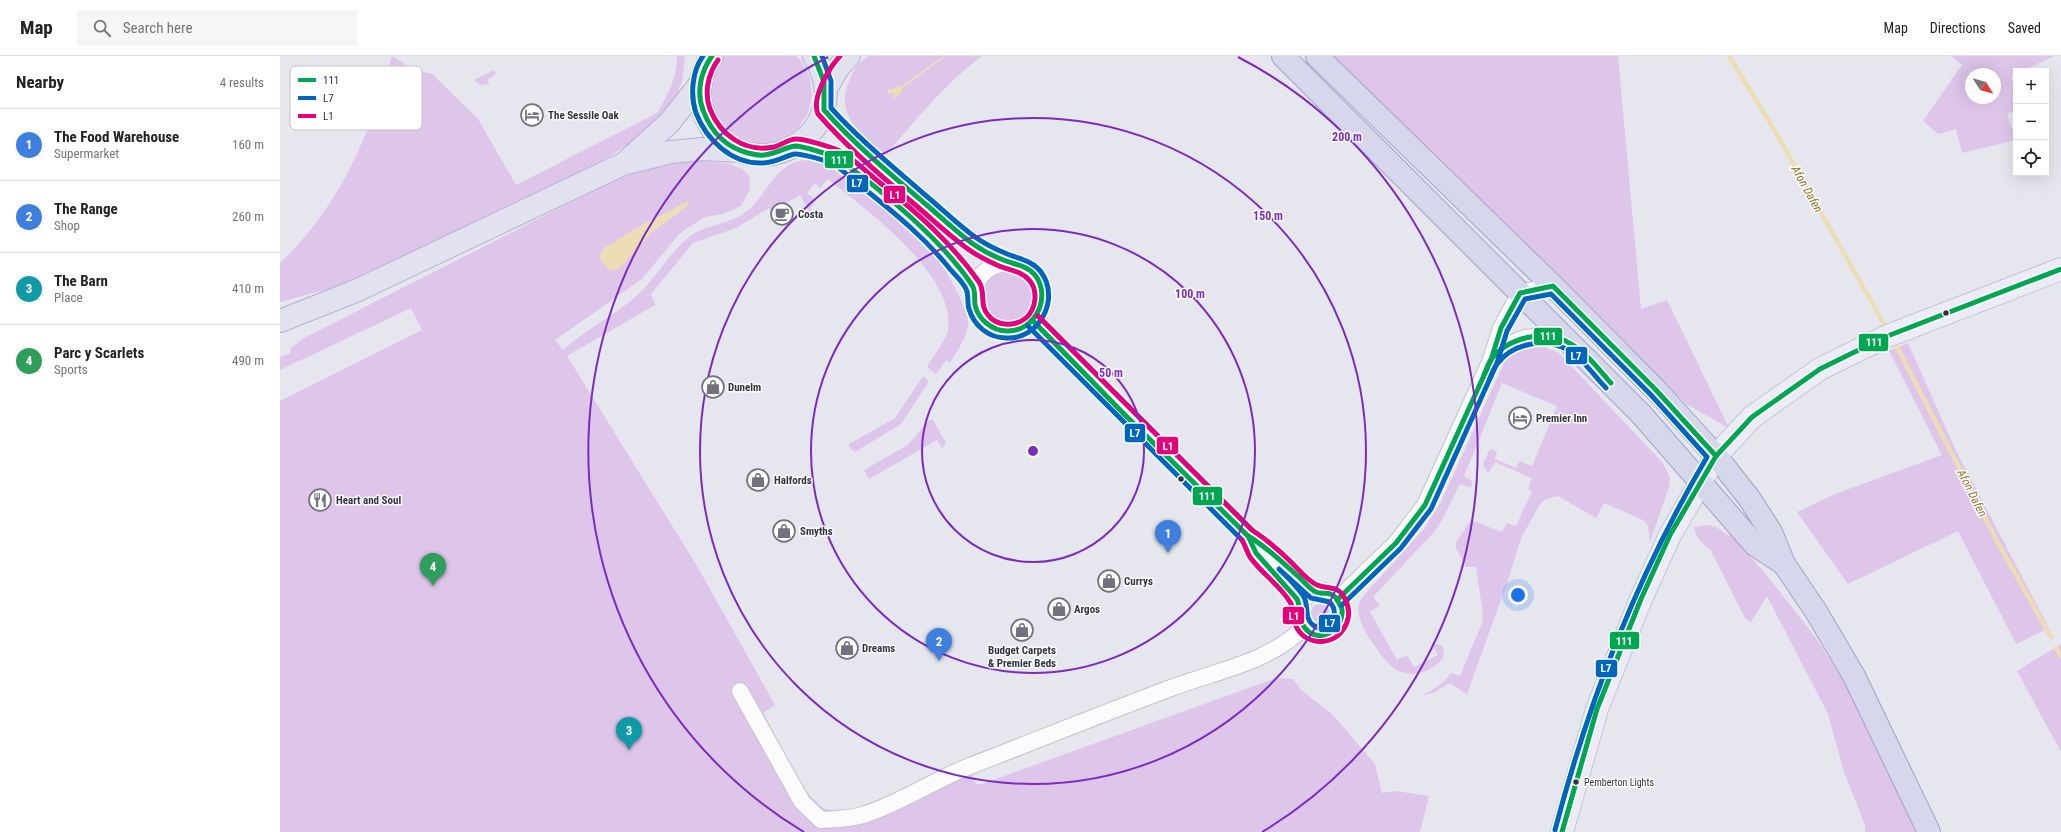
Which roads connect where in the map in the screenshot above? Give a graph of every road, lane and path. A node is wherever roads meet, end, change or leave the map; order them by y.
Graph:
1 (814, 56) edge
2 (849, 56) edge
3 (1283, 56) edge
4 (1317, 56) edge
5 (705, 65) edge
6 (825, 99) junction
7 (796, 146) junction
8 (740, 151) junction
9 (623, 164) junction
10 (1009, 262) junction
11 (2061, 269) edge
12 (1553, 286) junction
13 (974, 287) junction
14 (1520, 293) junction
15 (280, 321) edge
16 (1033, 321) junction
17 (1570, 344) junction
18 (1491, 360) junction
19 (1716, 456) junction
20 (1699, 483) junction
21 (1248, 536) junction
22 (1784, 564) junction
23 (1315, 592) junction
24 (1337, 600) junction
25 (1300, 606) junction
26 (1304, 627) junction
27 (740, 691) dead end
28 (1562, 832) edge
29 (1930, 832) edge

1 - 6 main road
2 - 6 main road
3 - 14 highway
4 - 12 highway
5 - 8 main road
5 - 9 main road
6 - 7 main road
6 - 10 street
7 - 8 main road
7 - 13 street
8 - 9 main road
9 - 15 main road
10 - 13 street
10 - 16 street
11 - 19 main road
12 - 14 street
12 - 19 highway
13 - 16 street
14 - 17 highway
14 - 18 street
16 - 21 street
17 - 18 street
17 - 20 highway
18 - 24 street
19 - 20 main road
19 - 22 highway
20 - 22 highway
20 - 28 main road
21 - 23 street
21 - 25 street
22 - 29 highway
23 - 24 street
23 - 25 street
24 - 26 street
25 - 26 street
26 - 27 street

